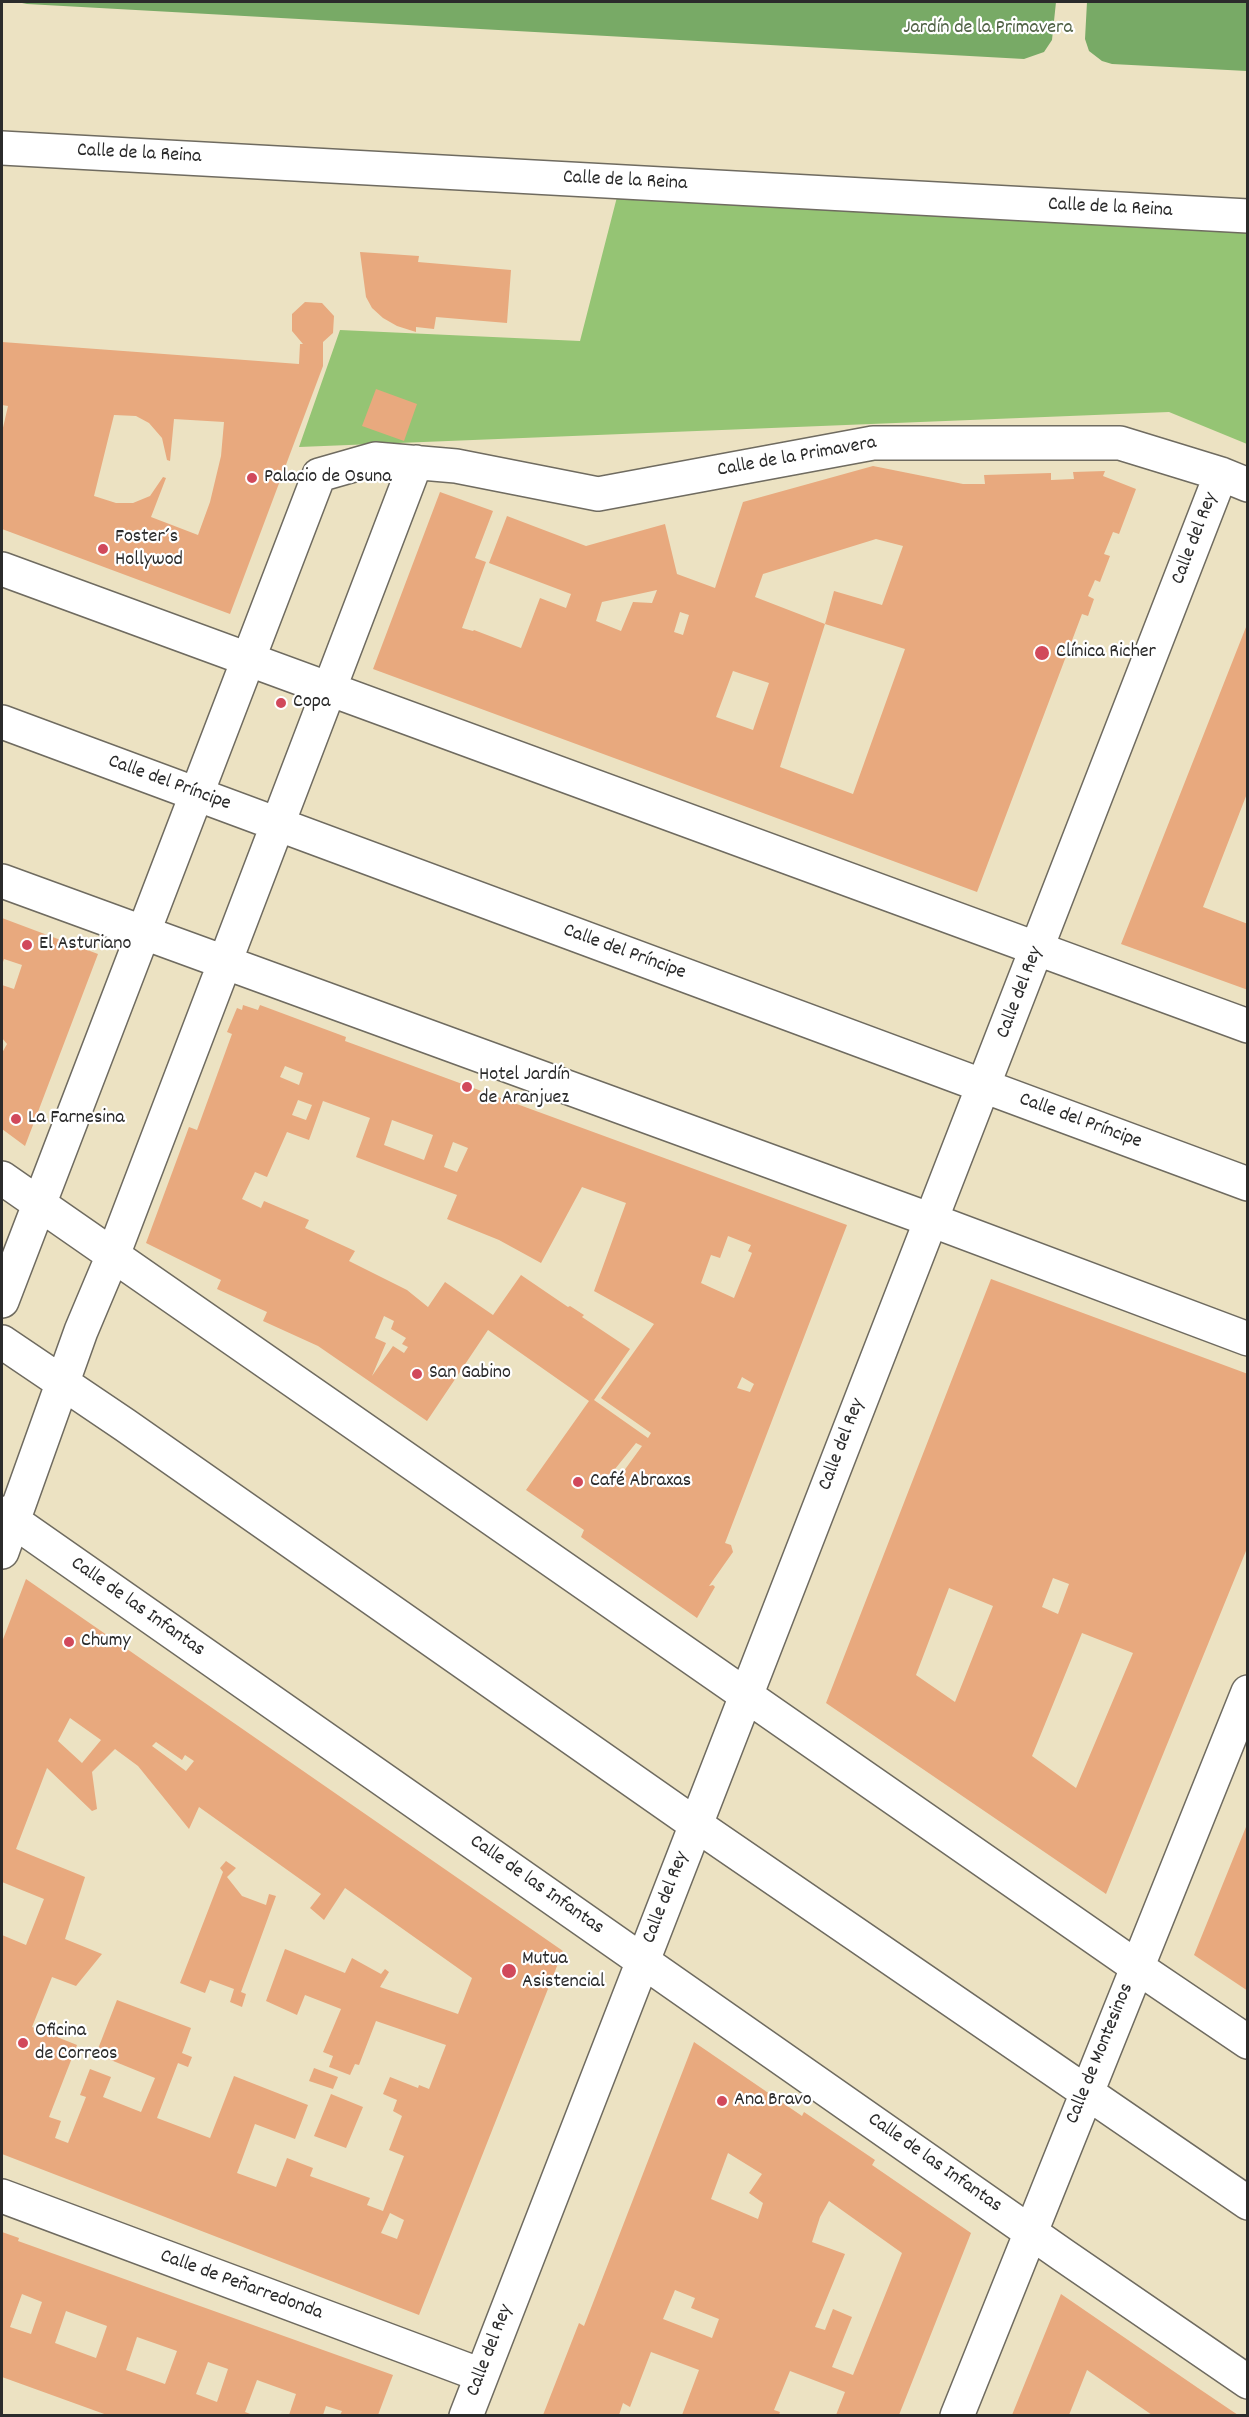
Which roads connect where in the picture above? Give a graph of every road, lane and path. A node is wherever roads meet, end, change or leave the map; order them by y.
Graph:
1 (2, 148) edge
2 (1248, 216) edge
3 (416, 462) junction
4 (1234, 480) edge
5 (2, 569) edge
6 (248, 659) junction
7 (330, 691) junction
8 (2, 722) edge
9 (197, 795) junction
10 (278, 824) junction
11 (2, 881) edge
12 (143, 933) junction
13 (1038, 949) junction
14 (224, 963) junction
15 (1248, 1026) edge
16 (984, 1087) junction
17 (2, 1178) edge
18 (1248, 1184) edge
19 (39, 1204) junction
20 (931, 1220) junction
21 (112, 1255) junction
22 (2, 1301) edge
23 (1248, 1339) edge
24 (2, 1342) edge
25 (63, 1383) junction
26 (7, 1517) edge
27 (2, 1552) edge
28 (1248, 1692) edge
29 (746, 1694) junction
30 (695, 1824) junction
31 (643, 1960) junction
32 (1137, 1967) junction
33 (1248, 2042) edge
34 (1087, 2091) junction
35 (2, 2196) edge
36 (1248, 2203) edge
37 (1031, 2232) junction
38 (481, 2375) junction
39 (1248, 2382) edge
40 (466, 2415) edge
41 (957, 2415) edge

1 - 2 street, Calle de la Reina
3 - 4 street, Calle de la Primavera
3 - 6 street, Calle de la Primavera
3 - 7 street
4 - 13 street, Calle del Rey
5 - 6 street
6 - 7 street
6 - 9 street
7 - 10 street
7 - 13 street
8 - 9 street, Calle del Príncipe
9 - 10 street, Calle del Príncipe
9 - 12 street
10 - 14 street
10 - 16 street, Calle del Príncipe
11 - 12 street
12 - 14 street
12 - 19 street
13 - 15 street
13 - 16 street, Calle del Rey
14 - 20 street
14 - 21 street
16 - 18 street, Calle del Príncipe
16 - 20 street, Calle del Rey
17 - 19 street
19 - 21 street
19 - 22 street
20 - 23 street
20 - 29 street, Calle del Rey
21 - 25 street
21 - 29 street
24 - 25 street
25 - 26 street
25 - 30 street
26 - 27 street
26 - 31 street, Calle de las Infantas
28 - 32 street, Calle de Montesinos
29 - 30 street, Calle del Rey
29 - 32 street
30 - 31 street, Calle del Rey
30 - 34 street
31 - 37 street, Calle de las Infantas
31 - 38 street, Calle del Rey
32 - 33 street
32 - 34 street, Calle de Montesinos
34 - 36 street
34 - 37 street, Calle de Montesinos
35 - 38 street, Calle de Peñarredonda
37 - 39 street, Calle de las Infantas
37 - 41 street, Calle de Montesinos
38 - 40 street, Calle del Rey

